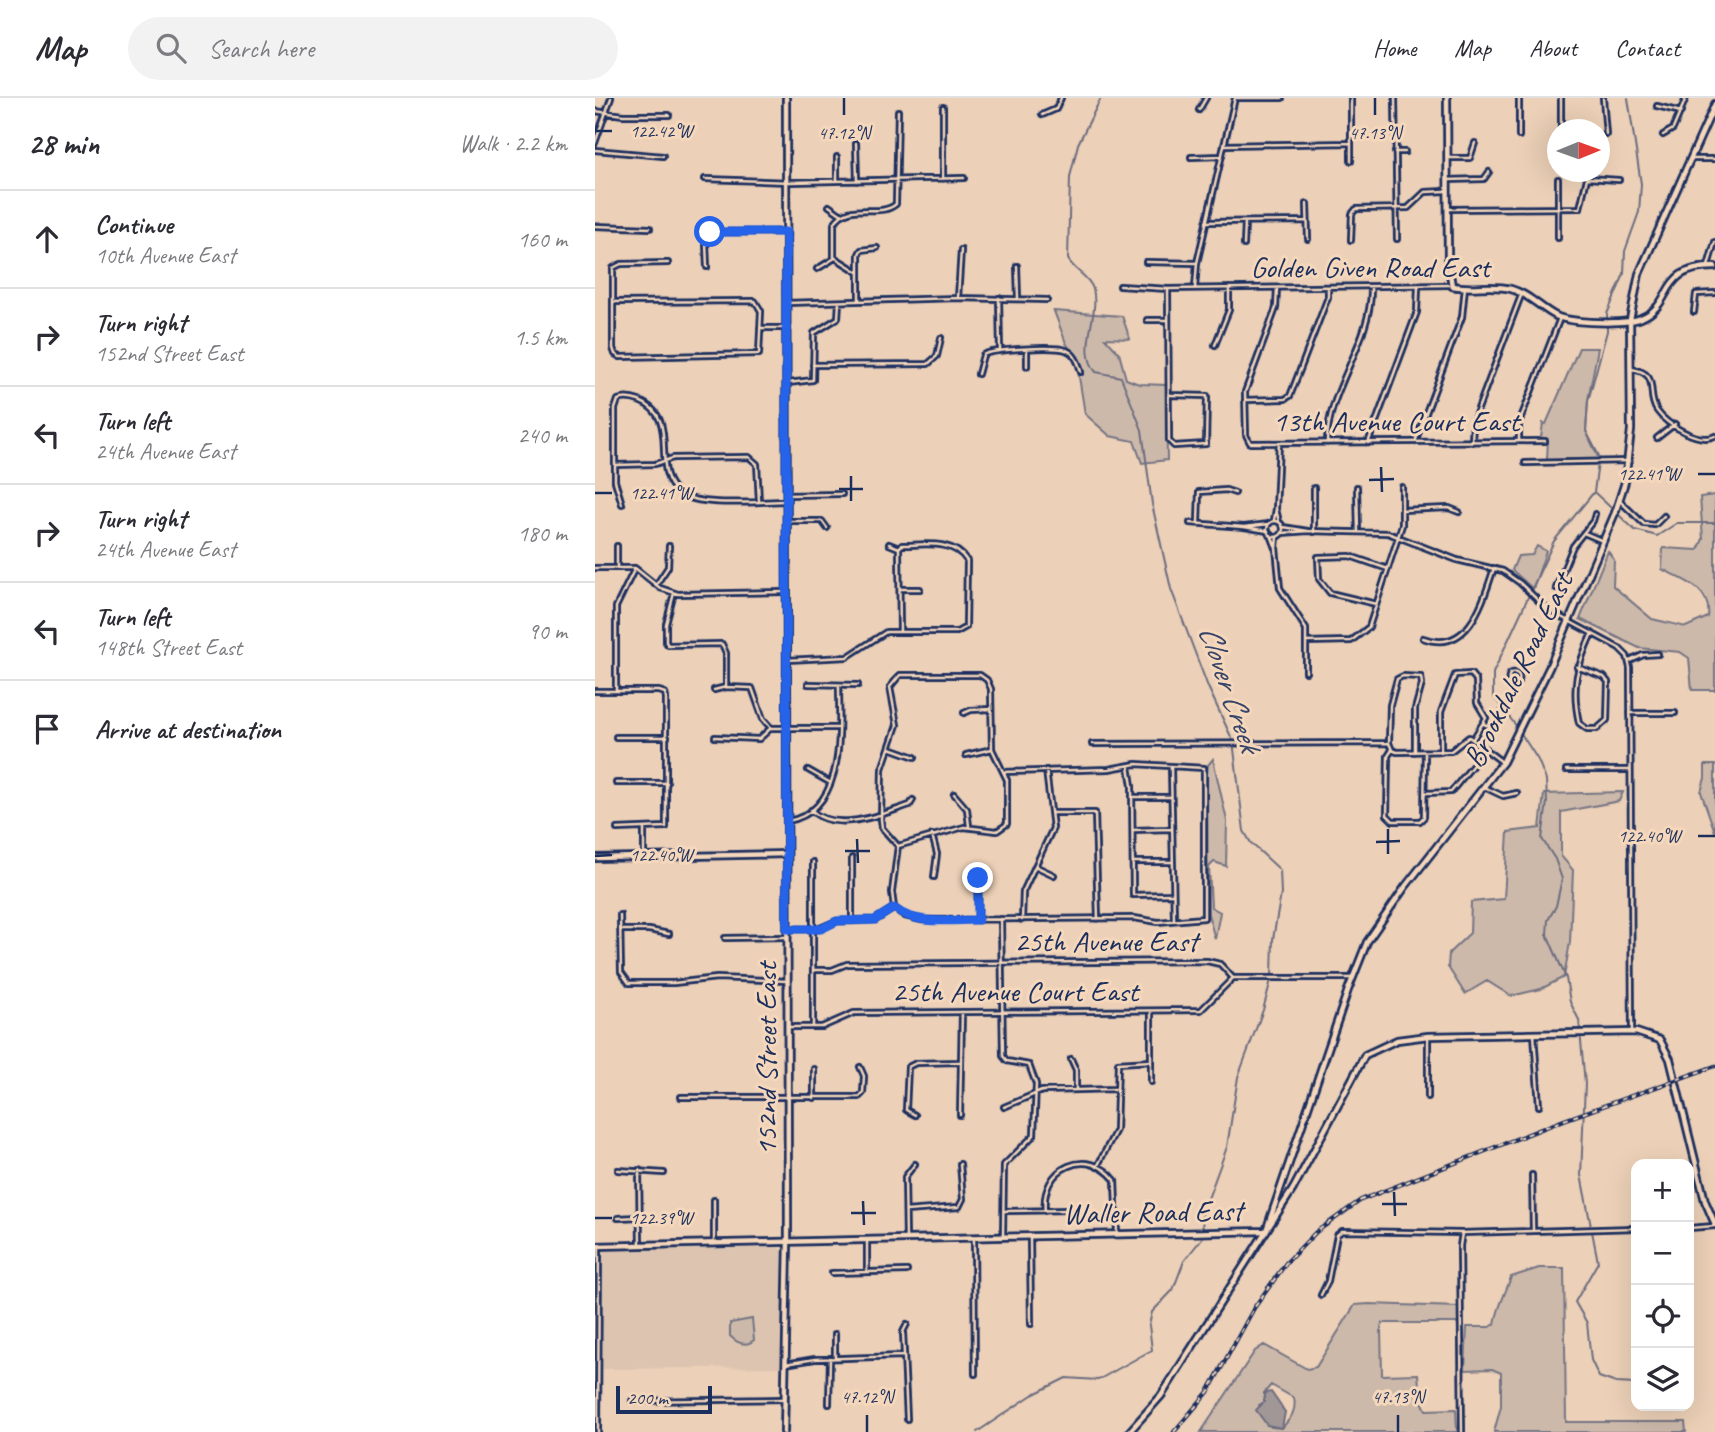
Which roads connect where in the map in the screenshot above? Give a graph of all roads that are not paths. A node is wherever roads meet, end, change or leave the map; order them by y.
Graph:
1 (611, 98) edge
2 (786, 98) edge
3 (1061, 98) edge
4 (1206, 98) edge
5 (1235, 98) edge
6 (1282, 98) edge
7 (1351, 98) edge
8 (1395, 98) edge
9 (1447, 98) edge
10 (1519, 98) edge
11 (1561, 98) edge
12 (1604, 98) edge
13 (1686, 98) edge
14 (1715, 104) edge
15 (1657, 106) dead end
16 (943, 107) dead end
17 (1199, 110) dead end
18 (595, 111) edge
19 (898, 111) dead end
20 (1681, 111) junction
21 (605, 112) junction
22 (669, 115) dead end
23 (1042, 115) dead end
24 (1562, 119) edge
25 (1605, 119) edge
26 (1663, 135) dead end
27 (1520, 136) dead end
28 (856, 143) dead end
29 (1350, 143) junction
30 (1475, 143) dead end
31 (595, 144) edge
32 (1224, 145) junction
33 (595, 150) edge
34 (1395, 152) junction
35 (1405, 152) dead end
36 (663, 156) dead end
37 (1222, 156) junction
38 (837, 157) dead end
39 (1191, 157) dead end
40 (1447, 158) junction
41 (1689, 159) junction
42 (1715, 159) edge
43 (1351, 161) dead end
44 (1489, 172) dead end
45 (964, 178) dead end
46 (705, 179) dead end
47 (898, 180) junction
48 (943, 180) junction
49 (1447, 180) junction
50 (1619, 180) dead end
51 (786, 181) junction
52 (837, 181) junction
53 (857, 181) junction
54 (1558, 182) edge
55 (1447, 191) junction
56 (1307, 204) dead end
57 (829, 206) dead end
58 (1395, 209) junction
59 (1448, 209) junction
60 (1558, 209) junction
61 (842, 215) junction
62 (1307, 221) junction
63 (1206, 222) junction
64 (1245, 222) junction
65 (595, 226) edge
66 (650, 228) dead end
67 (786, 232) junction
68 (1558, 238) dead end
69 (1308, 239) dead end
70 (1397, 239) dead end
71 (1351, 240) dead end
72 (1715, 242) edge
73 (1244, 245) dead end
74 (877, 248) dead end
75 (961, 250) dead end
76 (835, 258) junction
77 (1146, 262) dead end
78 (668, 263) dead end
79 (1197, 263) junction
80 (1017, 266) dead end
81 (707, 267) dead end
82 (1708, 267) junction
83 (1715, 267) edge
84 (817, 269) dead end
85 (858, 272) junction
86 (1451, 285) junction
87 (1120, 286) dead end
88 (1418, 287) junction
89 (1465, 287) junction
90 (1195, 288) junction
91 (1229, 288) junction
92 (1277, 288) junction
93 (1328, 288) junction
94 (1371, 288) junction
95 (1168, 289) junction
96 (1522, 293) junction
97 (1715, 293) edge
98 (958, 298) junction
99 (999, 298) junction
100 (1018, 298) junction
101 (859, 300) junction
102 (1047, 300) dead end
103 (613, 302) junction
104 (839, 302) junction
105 (786, 303) junction
106 (1694, 312) dead end
107 (1560, 318) junction
108 (1147, 320) dead end
109 (1168, 320) junction
110 (1630, 320) junction
111 (760, 328) junction
112 (786, 328) junction
113 (941, 338) dead end
114 (1215, 345) dead end
115 (1000, 350) junction
116 (1027, 350) junction
117 (813, 365) junction
118 (1027, 366) dead end
119 (1631, 369) junction
120 (1081, 372) dead end
121 (978, 374) dead end
122 (786, 383) junction
123 (1170, 394) junction
124 (1245, 400) junction
125 (1675, 424) junction
126 (1714, 435) edge
127 (1657, 438) dead end
128 (1519, 441) junction
129 (1545, 441) dead end
130 (1415, 442) junction
131 (1472, 442) junction
132 (1279, 443) junction
133 (1327, 443) junction
134 (1368, 443) junction
135 (665, 460) junction
136 (1629, 461) junction
137 (1525, 463) dead end
138 (615, 465) junction
139 (1357, 487) dead end
140 (1402, 487) dead end
141 (1314, 488) dead end
142 (1235, 493) dead end
143 (842, 494) dead end
144 (786, 498) junction
145 (759, 500) junction
146 (1620, 500) junction
147 (622, 504) dead end
148 (1276, 509) junction
149 (1402, 510) junction
150 (1459, 512) dead end
151 (1595, 514) dead end
152 (1664, 516) dead end
153 (1273, 521) junction
154 (786, 522) junction
155 (1198, 522) junction
156 (1279, 522) junction
157 (1190, 523) dead end
158 (1269, 524) junction
159 (1244, 527) junction
160 (1283, 527) junction
161 (827, 528) dead end
162 (1268, 531) junction
163 (1308, 531) junction
164 (1314, 532) junction
165 (1358, 532) junction
166 (1282, 533) junction
167 (1584, 533) junction
168 (1271, 535) junction
169 (1277, 536) junction
170 (1399, 536) junction
171 (1603, 541) junction
172 (889, 544) dead end
173 (617, 546) dead end
174 (669, 546) dead end
175 (899, 548) junction
176 (1276, 548) junction
177 (595, 568) edge
178 (617, 568) junction
179 (635, 568) junction
180 (1494, 568) junction
181 (1388, 569) junction
182 (656, 585) junction
183 (1556, 588) dead end
184 (900, 589) junction
185 (920, 589) dead end
186 (786, 592) junction
187 (674, 593) junction
188 (1376, 604) junction
189 (1569, 622) junction
190 (900, 632) junction
191 (1592, 634) junction
192 (1423, 638) dead end
193 (1306, 642) junction
194 (1658, 654) dead end
195 (786, 660) junction
196 (1630, 662) junction
197 (1577, 667) junction
198 (1307, 672) dead end
199 (1514, 683) dead end
200 (808, 684) dead end
201 (858, 685) dead end
202 (839, 686) junction
203 (726, 687) junction
204 (714, 690) dead end
205 (595, 691) edge
206 (617, 691) junction
207 (992, 709) junction
208 (964, 713) dead end
209 (1630, 713) junction
210 (1675, 713) dead end
211 (1484, 724) junction
212 (771, 728) junction
213 (786, 728) junction
214 (839, 728) junction
215 (616, 737) dead end
216 (667, 737) junction
217 (715, 737) dead end
218 (1473, 738) junction
219 (1389, 743) junction
220 (1092, 744) dead end
221 (890, 748) junction
222 (992, 749) junction
223 (1486, 749) junction
224 (1392, 750) junction
225 (1415, 752) junction
226 (1425, 752) junction
227 (1441, 752) junction
228 (966, 755) dead end
229 (915, 758) dead end
230 (1503, 762) junction
231 (1129, 766) junction
232 (1171, 766) junction
233 (808, 770) dead end
234 (1046, 770) junction
235 (1566, 770) dead end
236 (1630, 770) junction
237 (1005, 772) junction
238 (616, 783) dead end
239 (667, 783) junction
240 (830, 783) junction
241 (1484, 788) junction
242 (1425, 793) junction
243 (1517, 793) dead end
244 (954, 794) dead end
245 (1132, 797) junction
246 (1171, 797) junction
247 (913, 800) dead end
248 (811, 810) junction
249 (1052, 813) junction
250 (881, 814) junction
251 (786, 821) junction
252 (969, 826) junction
253 (617, 829) dead end
254 (644, 829) junction
255 (1171, 829) junction
256 (1133, 830) junction
257 (932, 835) junction
258 (898, 846) junction
259 (786, 854) junction
260 (645, 857) junction
261 (595, 858) edge
262 (852, 858) dead end
263 (813, 862) dead end
264 (1133, 862) junction
265 (1171, 862) junction
266 (1035, 866) junction
267 (1054, 875) dead end
268 (934, 877) dead end
269 (978, 878) dead end
270 (1172, 894) junction
271 (894, 908) junction
272 (620, 915) dead end
273 (1001, 919) junction
274 (1098, 919) junction
275 (978, 920) junction
276 (1022, 920) junction
277 (1174, 920) junction
278 (852, 921) junction
279 (787, 929) junction
280 (813, 929) junction
281 (621, 930) junction
282 (669, 934) dead end
283 (725, 937) dead end
284 (787, 937) junction
285 (1002, 962) junction
286 (813, 970) junction
287 (1233, 978) junction
288 (1352, 978) junction
289 (787, 981) junction
290 (1151, 1011) junction
291 (962, 1012) junction
292 (1003, 1012) junction
293 (787, 1027) junction
294 (813, 1027) junction
295 (1632, 1033) junction
296 (1534, 1034) junction
297 (1429, 1036) junction
298 (1071, 1059) dead end
299 (1151, 1060) junction
300 (959, 1062) junction
301 (860, 1067) dead end
302 (814, 1069) dead end
303 (1151, 1082) dead end
304 (1076, 1089) junction
305 (1117, 1089) junction
306 (1037, 1092) junction
307 (681, 1097) dead end
308 (1428, 1097) dead end
309 (814, 1098) junction
310 (787, 1099) junction
311 (1539, 1106) dead end
312 (1004, 1107) dead end
313 (915, 1115) dead end
314 (960, 1115) dead end
315 (915, 1164) dead end
316 (960, 1164) dead end
317 (1099, 1168) junction
318 (618, 1170) dead end
319 (639, 1170) junction
320 (664, 1172) dead end
321 (1532, 1175) dead end
322 (714, 1200) dead end
323 (1045, 1210) junction
324 (1071, 1210) dead end
325 (906, 1211) junction
326 (1003, 1211) junction
327 (639, 1217) junction
328 (618, 1218) dead end
329 (1715, 1225) edge
330 (1694, 1227) edge
331 (1631, 1228) edge
332 (1533, 1229) junction
333 (1266, 1231) junction
334 (1117, 1233) junction
335 (1462, 1233) junction
336 (1003, 1235) junction
337 (1030, 1235) junction
338 (974, 1237) junction
339 (906, 1238) junction
340 (867, 1240) junction
341 (788, 1242) junction
342 (714, 1244) junction
343 (640, 1245) junction
344 (597, 1246) edge
345 (907, 1271) dead end
346 (867, 1272) junction
347 (832, 1273) dead end
348 (1321, 1295) dead end
349 (907, 1324) dead end
350 (1031, 1324) dead end
351 (835, 1334) dead end
352 (903, 1356) junction
353 (832, 1358) junction
354 (785, 1364) junction
355 (975, 1374) dead end
356 (784, 1399) junction
357 (632, 1401) dead end
358 (829, 1404) dead end
359 (907, 1419) dead end
360 (597, 1431) edge
361 (784, 1432) edge
362 (1129, 1432) edge
363 (1462, 1432) edge

1 - 21 street
2 - 51 main road, 152nd Street East
3 - 23 street
4 - 17 street
5 - 6 street
5 - 32 street
7 - 29 street
8 - 34 street
9 - 40 main road
10 - 27 street
11 - 24 street
12 - 25 street
13 - 20 street
14 - 41 main road, Brookdale Road East
15 - 20 street
16 - 48 street
18 - 21 street
19 - 47 street
20 - 26 street
21 - 22 street
21 - 31 street
28 - 53 street
29 - 32 street
29 - 43 street
30 - 40 street
32 - 37 street
33 - 36 street
34 - 35 street
34 - 58 street
37 - 39 street
37 - 63 street
38 - 52 street
40 - 49 main road
41 - 42 street
41 - 110 main road, Brookdale Road East
44 - 49 street
45 - 48 street
46 - 51 street
47 - 48 street
47 - 53 street
47 - 61 street
49 - 55 main road
50 - 60 street
51 - 52 street
51 - 67 main road, 152nd Street East
52 - 53 street
54 - 60 street
55 - 58 street
55 - 59 main road
56 - 62 street
57 - 61 street
58 - 70 street
58 - 71 street
59 - 60 street
59 - 86 main road
60 - 68 street
61 - 76 street
62 - 64 street
62 - 69 street
63 - 64 street
63 - 79 street
64 - 73 street
65 - 66 street
67 - 81 street
67 - 105 main road, 152nd Street East
72 - 82 street
74 - 85 street
75 - 98 street
76 - 84 street
76 - 85 street
77 - 79 street
78 - 103 street
79 - 90 street
80 - 100 street
82 - 83 main road
82 - 110 main road
85 - 101 street
86 - 88 street, Golden Given Road East
86 - 89 main road, Golden Given Road East
87 - 95 street, Golden Given Road East
88 - 94 street, Golden Given Road East
88 - 134 street
89 - 96 main road, Golden Given Road East
89 - 130 street
90 - 91 street, Golden Given Road East
90 - 95 street, Golden Given Road East
91 - 92 street, Golden Given Road East
91 - 114 street
92 - 93 street, Golden Given Road East
92 - 124 street
93 - 94 street, Golden Given Road East
93 - 124 street
94 - 133 street
95 - 109 street
96 - 107 main road, Golden Given Road East
96 - 131 street
97 - 106 street
98 - 99 street
98 - 101 street
99 - 100 street
99 - 115 street
100 - 102 street
101 - 104 street
103 - 111 street
103 - 111 street
104 - 105 street
104 - 117 street
105 - 112 main road, 152nd Street East
107 - 110 main road
107 - 128 street
108 - 109 street
109 - 123 street
110 - 119 main road, Brookdale Road East
111 - 112 street
112 - 122 main road, 152nd Street East
113 - 117 street
115 - 116 street
115 - 121 street
116 - 118 street
116 - 120 street
117 - 122 street
119 - 125 street
119 - 136 main road, Brookdale Road East
122 - 144 main road, 152nd Street East
123 - 123 street
124 - 132 street, 13th Avenue Court East
125 - 126 street
125 - 127 street
128 - 129 street, 13th Avenue Court East
128 - 131 street, 13th Avenue Court East
130 - 131 street, 13th Avenue Court East
130 - 134 street, 13th Avenue Court East
132 - 133 street, 13th Avenue Court East
132 - 148 street
133 - 134 street, 13th Avenue Court East
135 - 138 street
135 - 138 street
135 - 145 street
135 - 145 street
136 - 137 street
136 - 146 main road, Brookdale Road East
138 - 147 street
139 - 165 street
140 - 149 street
141 - 164 street
142 - 155 street
143 - 144 street
144 - 145 street
144 - 154 main road, 152nd Street East
146 - 152 street
146 - 171 main road, Brookdale Road East
148 - 153 street
148 - 156 street
149 - 150 street
149 - 170 street
151 - 167 street
153 - 156 street
153 - 158 street
154 - 161 street
154 - 186 main road, 152nd Street East
155 - 157 street
155 - 159 street
156 - 160 street
158 - 159 street
158 - 162 street
159 - 162 street
160 - 163 street
160 - 166 street
162 - 168 street
163 - 164 street
163 - 166 street
164 - 165 street
165 - 170 street
166 - 169 street
167 - 171 street
167 - 183 street
168 - 169 street
168 - 176 street
169 - 176 street
170 - 180 street
170 - 181 street
171 - 189 main road, Brookdale Road East
172 - 175 street
173 - 178 street
174 - 182 street
175 - 184 street
175 - 190 street
176 - 193 street
177 - 178 street
178 - 179 street
179 - 182 street
179 - 206 street
180 - 189 street
180 - 192 street
181 - 188 street
181 - 188 street
182 - 187 street
184 - 185 street
184 - 190 street
186 - 187 street
186 - 195 main road, 152nd Street East
187 - 203 street
188 - 193 street
189 - 191 street
189 - 230 main road, Brookdale Road East
190 - 195 street
191 - 196 street
191 - 197 street
193 - 198 street
194 - 196 street
195 - 213 main road, 152nd Street East
196 - 209 street
197 - 197 street
199 - 211 street
200 - 202 street
201 - 202 street
202 - 214 street
203 - 204 street
203 - 212 street
205 - 206 street
206 - 216 street
207 - 208 street
207 - 221 street
207 - 222 street
209 - 210 street
209 - 236 street
211 - 218 street
211 - 227 street
212 - 213 street
212 - 217 street
213 - 214 street
213 - 251 main road, 152nd Street East
214 - 240 street
215 - 216 street
216 - 239 street
218 - 223 street
218 - 227 street
219 - 220 street
219 - 224 street
219 - 225 street
221 - 229 street
221 - 250 street
222 - 228 street
222 - 237 street
223 - 230 street
223 - 242 street
224 - 225 street
224 - 242 street
225 - 226 street
226 - 227 street
226 - 242 street
230 - 241 main road, Brookdale Road East
231 - 232 street
231 - 234 street
231 - 245 street
232 - 246 street
232 - 277 street
233 - 240 street
234 - 237 street
234 - 249 street
235 - 236 street
236 - 295 street
237 - 252 street
238 - 239 street
239 - 254 street
240 - 248 street
241 - 243 street
241 - 288 main road, Brookdale Road East
244 - 252 street
245 - 246 street
245 - 256 street
246 - 255 street
247 - 250 street
248 - 250 street
248 - 251 street
249 - 266 street
249 - 274 street
250 - 258 street
251 - 259 main road, 152nd Street East
252 - 257 street
253 - 254 street
254 - 260 street
255 - 256 street
255 - 265 street
256 - 264 street
257 - 258 street
257 - 268 street
258 - 271 street
259 - 260 main road
259 - 279 main road, 152nd Street East
260 - 261 main road
262 - 278 street
263 - 280 street
264 - 265 street
264 - 270 street
265 - 270 street
266 - 267 street
266 - 276 street
269 - 275 street
270 - 277 street
271 - 275 street
271 - 278 street
272 - 281 street
273 - 275 street
273 - 276 street
273 - 285 street
274 - 276 street
274 - 277 street
278 - 280 street
279 - 280 street
279 - 284 main road, 152nd Street East
280 - 286 street
281 - 282 street
281 - 289 street
283 - 284 street
284 - 289 main road, 152nd Street East
285 - 286 street, 25th Avenue East
285 - 287 street, 25th Avenue East
285 - 292 street
286 - 294 street
287 - 288 street, 25th Avenue East
287 - 290 street, 25th Avenue Court East
288 - 333 main road, Brookdale Road East
289 - 293 main road, 152nd Street East
290 - 292 street, 25th Avenue Court East
290 - 299 street
291 - 292 street, 25th Avenue Court East
291 - 294 street, 25th Avenue Court East
291 - 300 street
292 - 306 street
293 - 294 street, 25th Avenue Court East
293 - 310 main road, 152nd Street East
295 - 296 main road, Waller Road East
295 - 329 main road, Waller Road East
296 - 297 main road, Waller Road East
296 - 311 street
297 - 308 street
297 - 333 main road, Waller Road East
298 - 304 street
299 - 303 street
299 - 305 street
300 - 313 street
300 - 314 street
301 - 309 street
302 - 309 street
304 - 305 street
304 - 306 street
305 - 317 street
306 - 312 street
306 - 326 street
307 - 310 street
309 - 310 street
310 - 341 main road, 152nd Street East
315 - 325 street
316 - 325 street
317 - 323 street
317 - 334 street
318 - 319 street
319 - 320 street
319 - 327 street
321 - 332 street
322 - 342 street
323 - 324 street
323 - 326 street
325 - 339 street
326 - 336 street
327 - 328 street
327 - 343 street
329 - 330 street
331 - 332 street
332 - 335 street
333 - 334 main road, Waller Road East
333 - 362 main road, Brookdale Road East
334 - 337 main road, Waller Road East
335 - 348 street
335 - 363 street
336 - 337 main road, Waller Road East
336 - 338 main road, Waller Road East
337 - 350 street
338 - 339 main road, Waller Road East
338 - 355 street
339 - 340 main road, Waller Road East
340 - 341 main road, Waller Road East
340 - 346 street
341 - 342 main road, Waller Road East
341 - 354 main road, 152nd Street East
342 - 343 main road, Waller Road East
343 - 344 main road, Waller Road East
344 - 360 street
345 - 346 street
346 - 347 street
349 - 352 street
351 - 353 street
352 - 353 street
352 - 359 street
353 - 354 street
353 - 358 street
354 - 356 main road, 152nd Street East
356 - 357 street
356 - 361 main road, 152nd Street East

